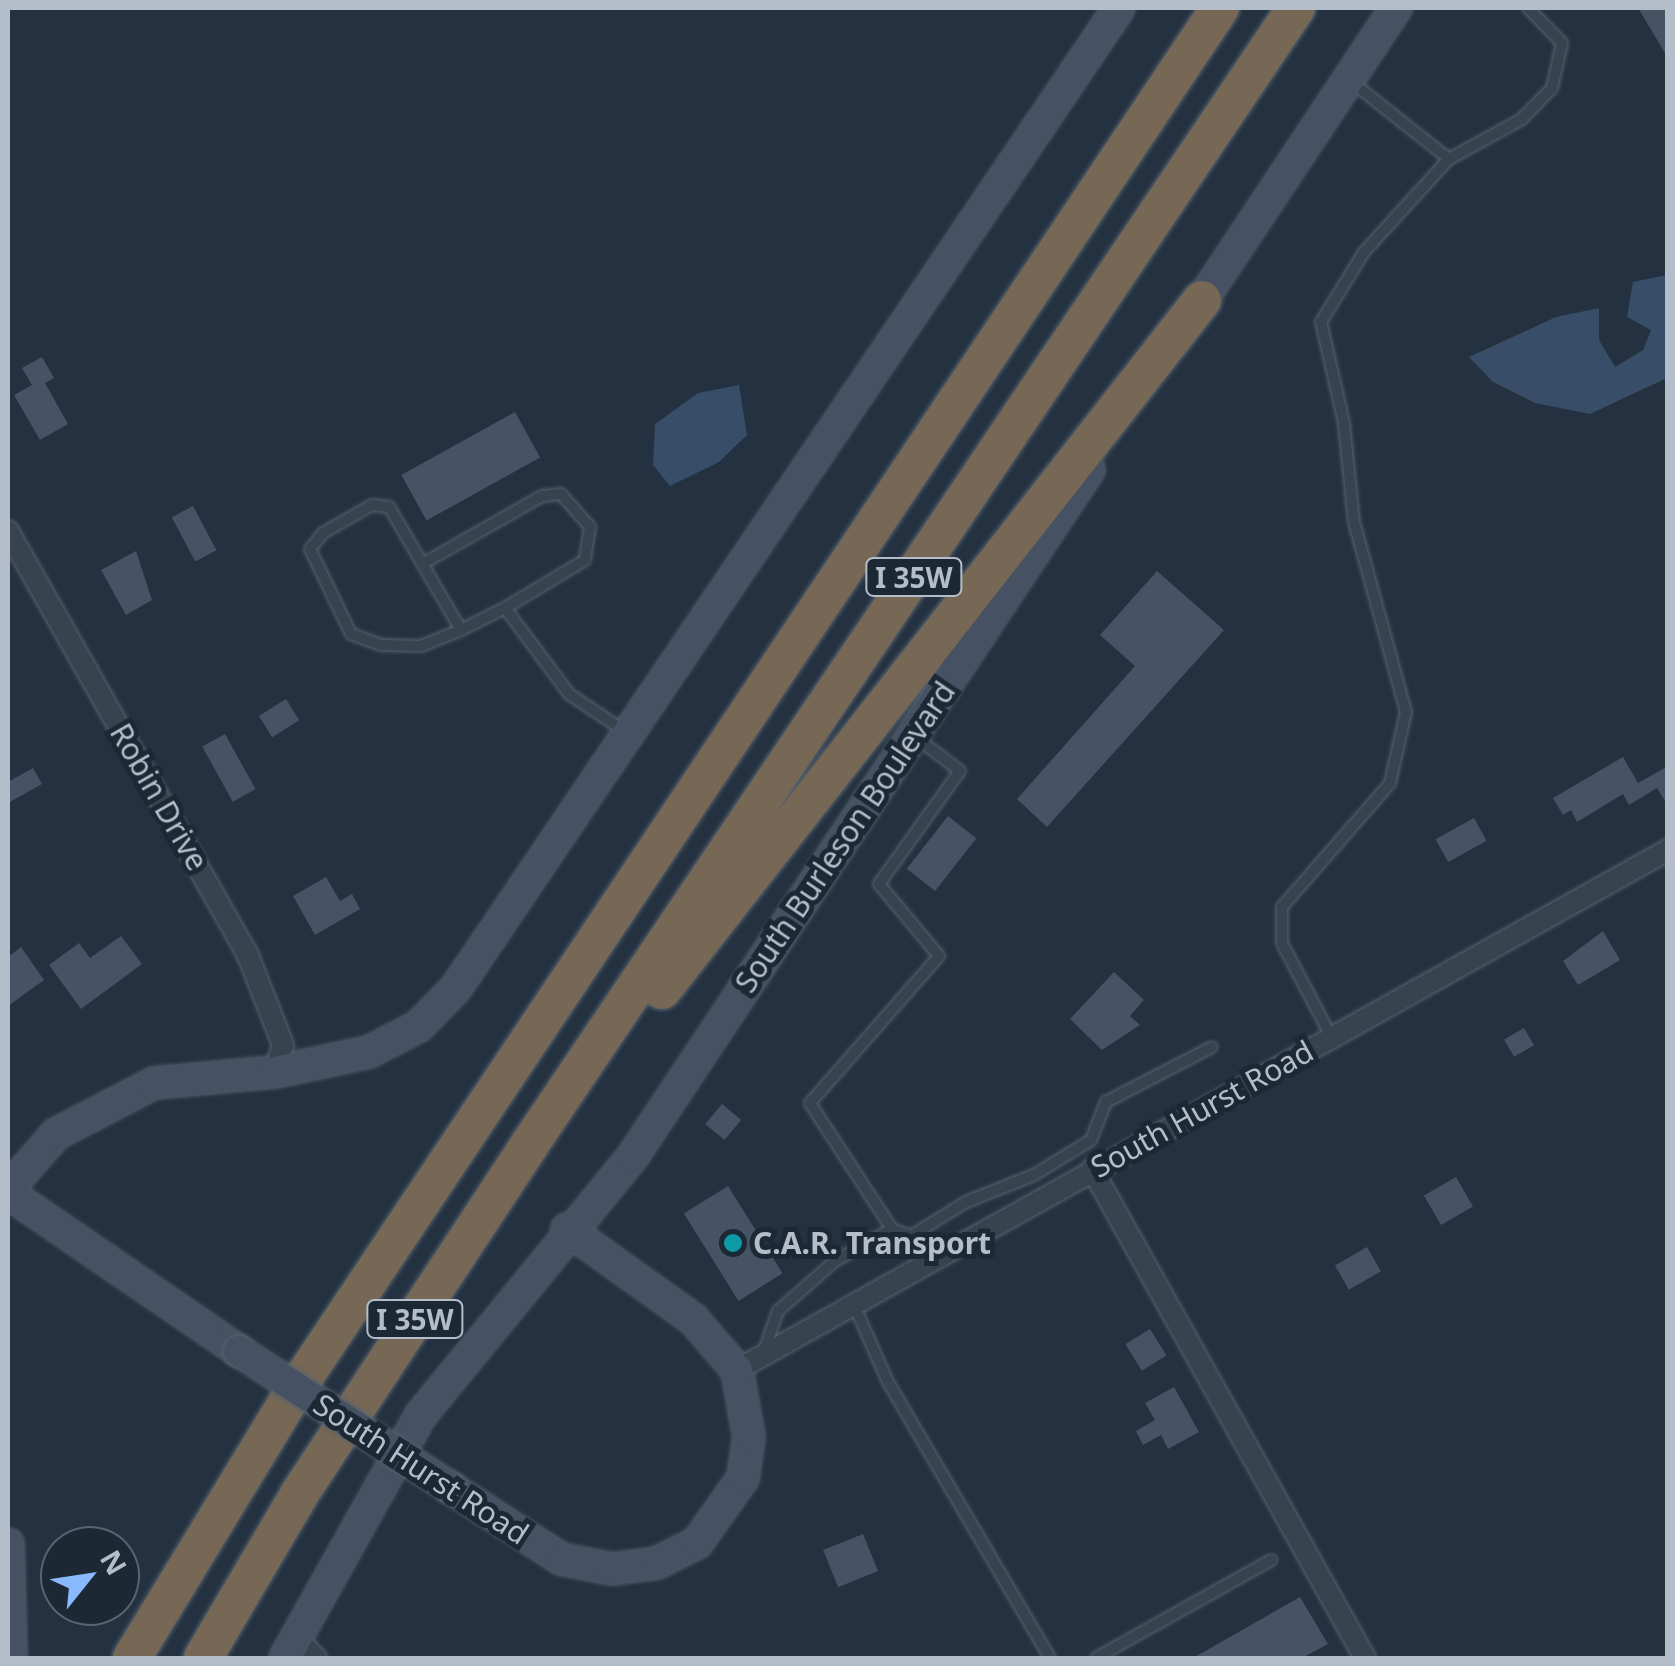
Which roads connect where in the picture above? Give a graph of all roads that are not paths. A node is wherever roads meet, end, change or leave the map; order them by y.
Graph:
1 (1120, 8) edge
2 (1189, 8) edge
3 (1220, 8) edge
4 (1296, 8) edge
5 (1396, 8) edge
6 (1528, 8) edge
7 (1348, 79) junction
8 (1450, 160) junction
9 (1040, 276) junction
10 (1202, 300) junction
11 (8, 531) edge
12 (424, 563) junction
13 (505, 608) junction
14 (461, 630) junction
15 (913, 734) junction
16 (633, 736) junction
17 (1668, 850) edge
18 (1332, 1038) junction
19 (1212, 1046) dead end
20 (275, 1072) junction
21 (530, 1144) junction
22 (1092, 1169) junction
23 (8, 1191) edge
24 (567, 1228) junction
25 (892, 1230) junction
26 (853, 1304) junction
27 (750, 1363) junction
28 (8, 1544) edge
29 (1271, 1560) dead end
30 (299, 1651) edge
31 (11, 1658) edge
32 (132, 1658) edge
33 (202, 1658) edge
34 (1050, 1658) edge
35 (1096, 1658) edge
36 (1365, 1658) edge

1 - 16 main road
2 - 9 highway
3 - 9 highway, I 35W
4 - 21 highway, I 35W
5 - 7 main road, South Burleson Boulevard
6 - 8 lane
7 - 8 lane
7 - 10 main road, South Burleson Boulevard
8 - 18 lane
9 - 32 highway, I 35W
10 - 15 main road, South Burleson Boulevard
10 - 21 highway
11 - 20 street, Robin Drive
12 - 13 lane
12 - 14 lane
12 - 14 lane
13 - 14 lane
13 - 16 lane
15 - 24 main road, South Burleson Boulevard
15 - 25 lane
16 - 20 main road
17 - 18 street, South Hurst Road
18 - 22 street, South Hurst Road
19 - 25 lane
20 - 23 main road
21 - 33 highway, I 35W
22 - 26 street, South Hurst Road
22 - 36 street
23 - 27 main road, South Hurst Road, bridge
24 - 27 main road, South Hurst Road
24 - 30 main road, South Burleson Boulevard
25 - 27 lane
26 - 27 street, South Hurst Road
26 - 34 lane
28 - 31 main road
29 - 35 lane

